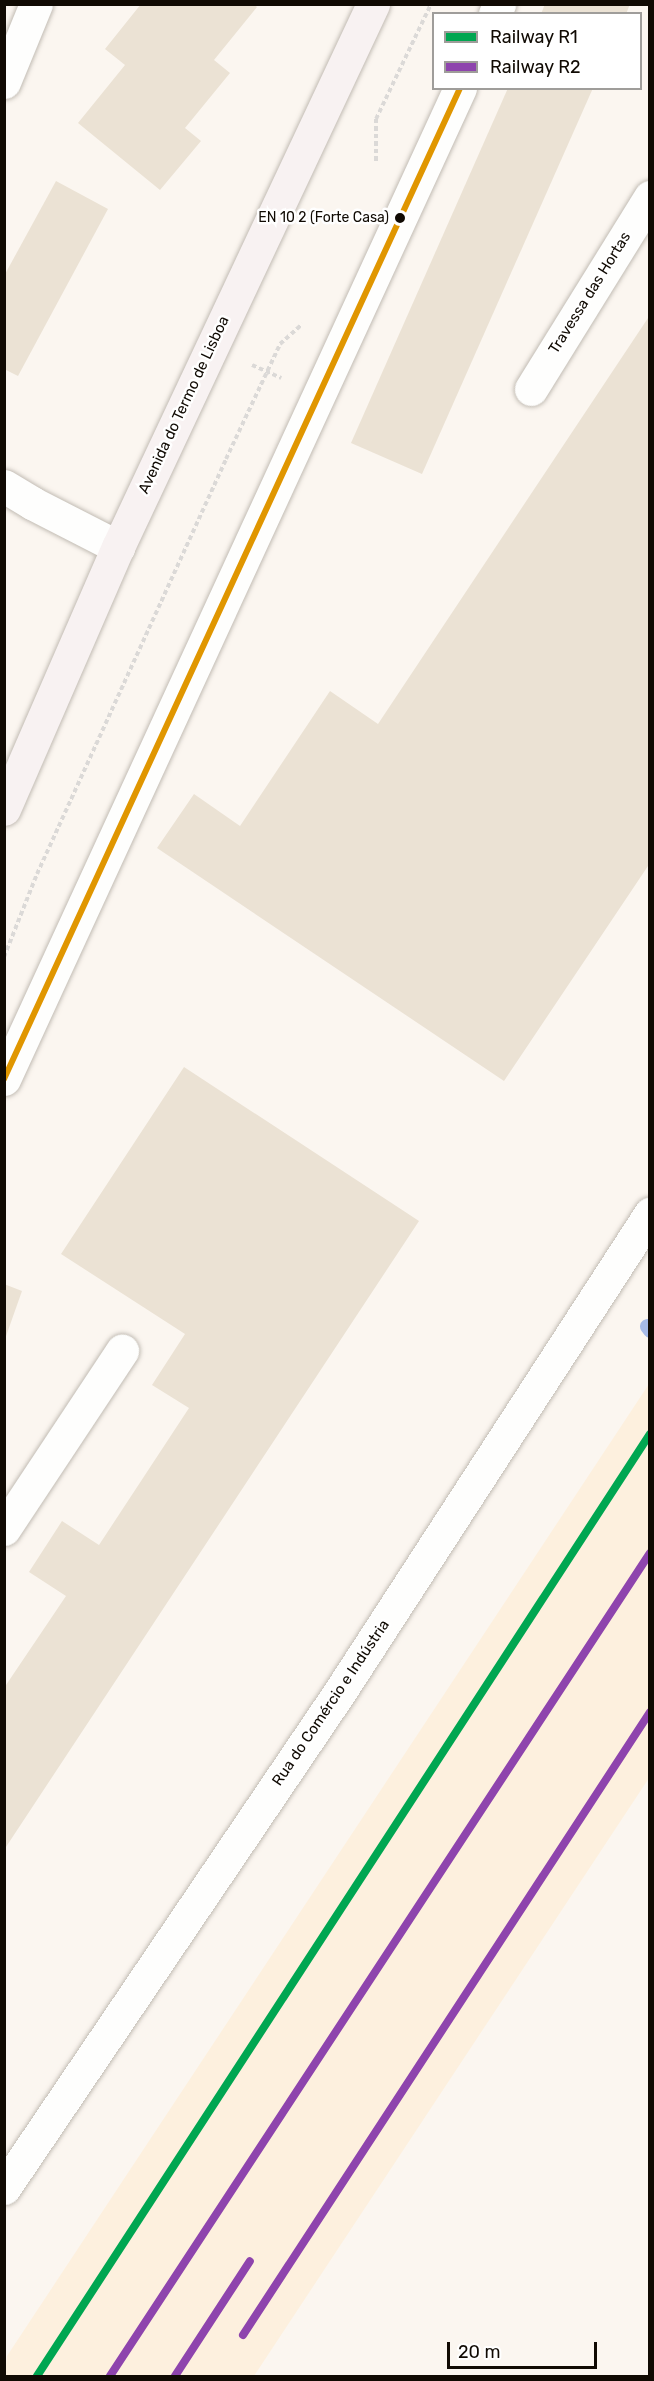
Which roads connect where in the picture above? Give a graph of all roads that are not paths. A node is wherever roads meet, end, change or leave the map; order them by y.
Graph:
1 (36, 4) edge
2 (373, 4) edge
3 (4, 82) edge
4 (459, 90) edge
5 (650, 197) edge
6 (531, 389) dead end
7 (4, 486) edge
8 (118, 547) junction
9 (4, 809) edge
10 (4, 1079) edge
11 (650, 1214) edge
12 (122, 1351) dead end
13 (4, 1529) edge
14 (4, 2188) edge

1 - 3 street
2 - 8 main road, Avenida do Termo de Lisboa
4 - 10 street
5 - 6 street, Travessa das Hortas
7 - 8 street
8 - 9 main road, Avenida do Termo de Lisboa
11 - 14 street, Rua do Comércio e Indústria
12 - 13 street

